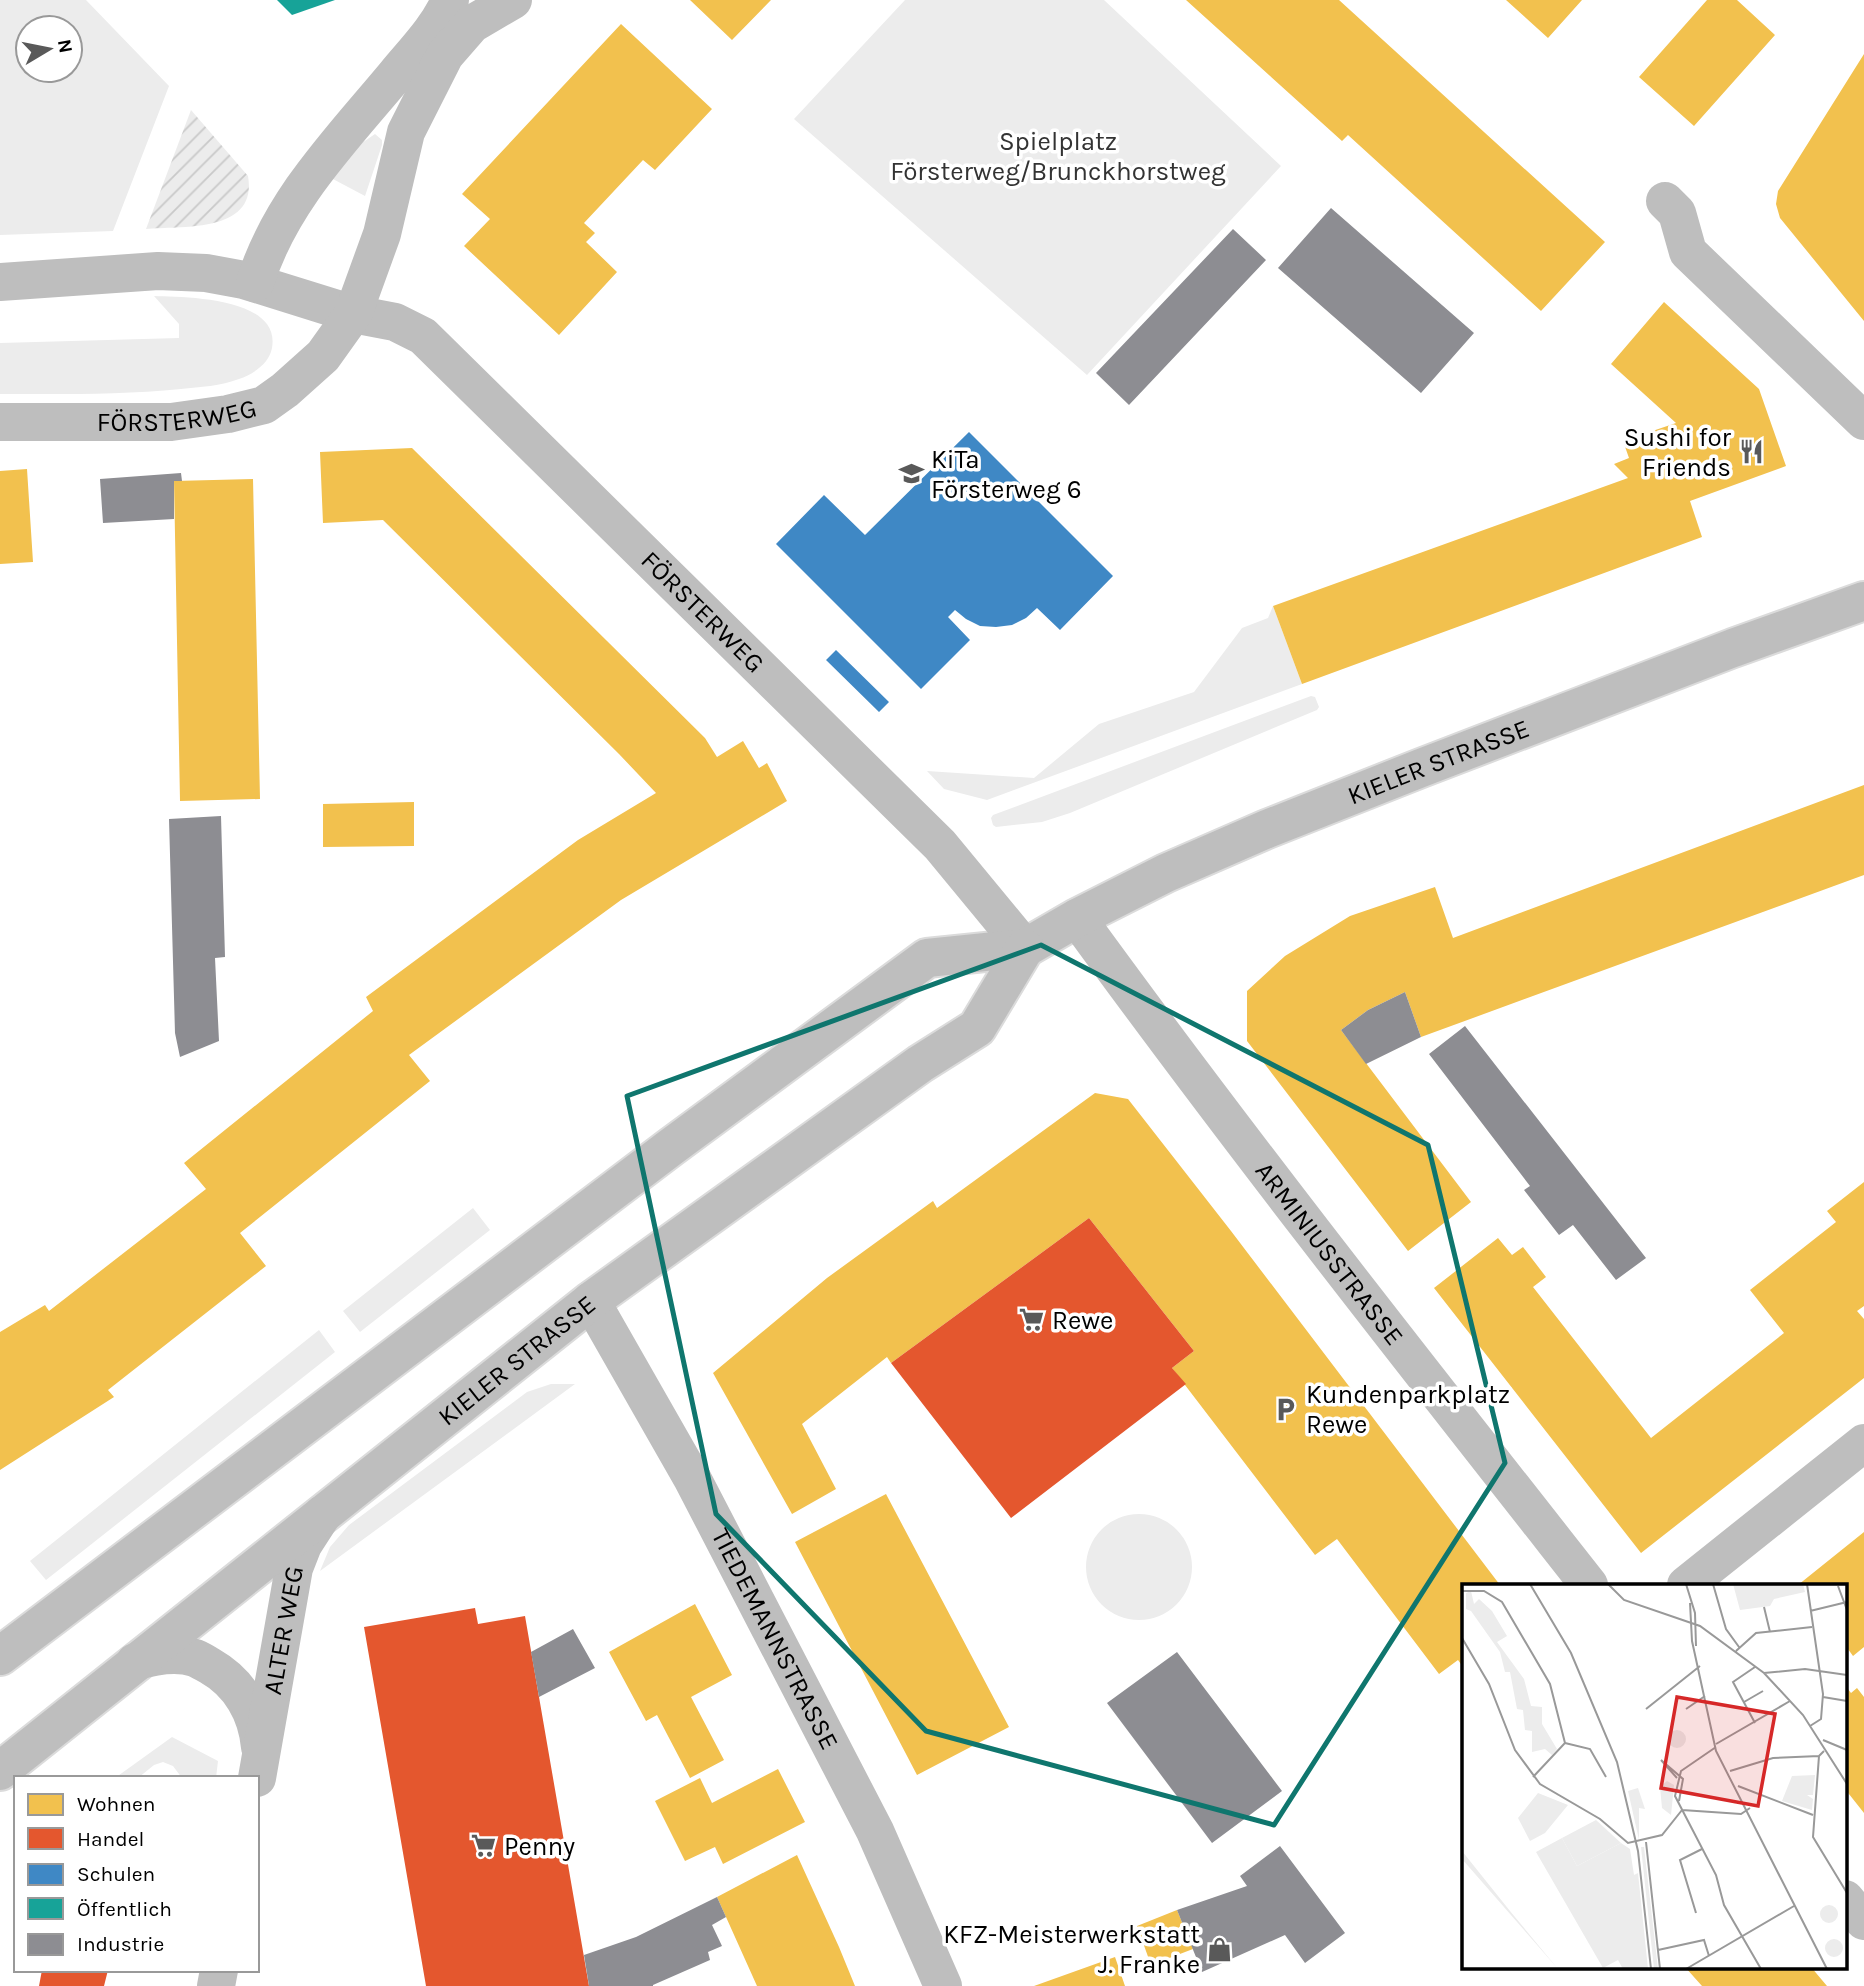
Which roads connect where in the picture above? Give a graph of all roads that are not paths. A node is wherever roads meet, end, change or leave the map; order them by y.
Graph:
1 (450, 0) edge
2 (513, 0) edge
3 (1665, 201) dead end
4 (0, 282) edge
5 (256, 283) junction
6 (353, 314) junction
7 (1864, 421) edge
8 (0, 422) edge
9 (1864, 601) edge
10 (1077, 918) junction
11 (1025, 948) junction
12 (591, 1301) junction
13 (1864, 1443) edge
14 (326, 1510) junction
15 (1588, 1584) edge
16 (1687, 1584) edge
17 (0, 1656) edge
18 (135, 1662) junction
19 (259, 1767) edge
20 (0, 1771) edge
21 (1846, 1900) edge
22 (1864, 1921) edge
23 (943, 1986) edge

1 - 5 street
2 - 6 street, FÖRSTERWEG
3 - 7 street
4 - 5 street, FÖRSTERWEG
5 - 6 street, FÖRSTERWEG
6 - 8 street, FÖRSTERWEG
6 - 11 street, FÖRSTERWEG
9 - 10 street, KIELER STRASSE
10 - 11 street, KIELER STRASSE
10 - 15 street, ARMINIUSSTRASSE
11 - 12 street, KIELER STRASSE
11 - 17 street, KIELER STRASSE
12 - 14 street, KIELER STRASSE
12 - 23 street, TIEDEMANNSTRASSE
13 - 16 street
14 - 18 street, KIELER STRASSE
14 - 19 street, ALTER WEG
18 - 19 street, ALTER WEG
18 - 20 street, KIELER STRASSE
21 - 22 street

